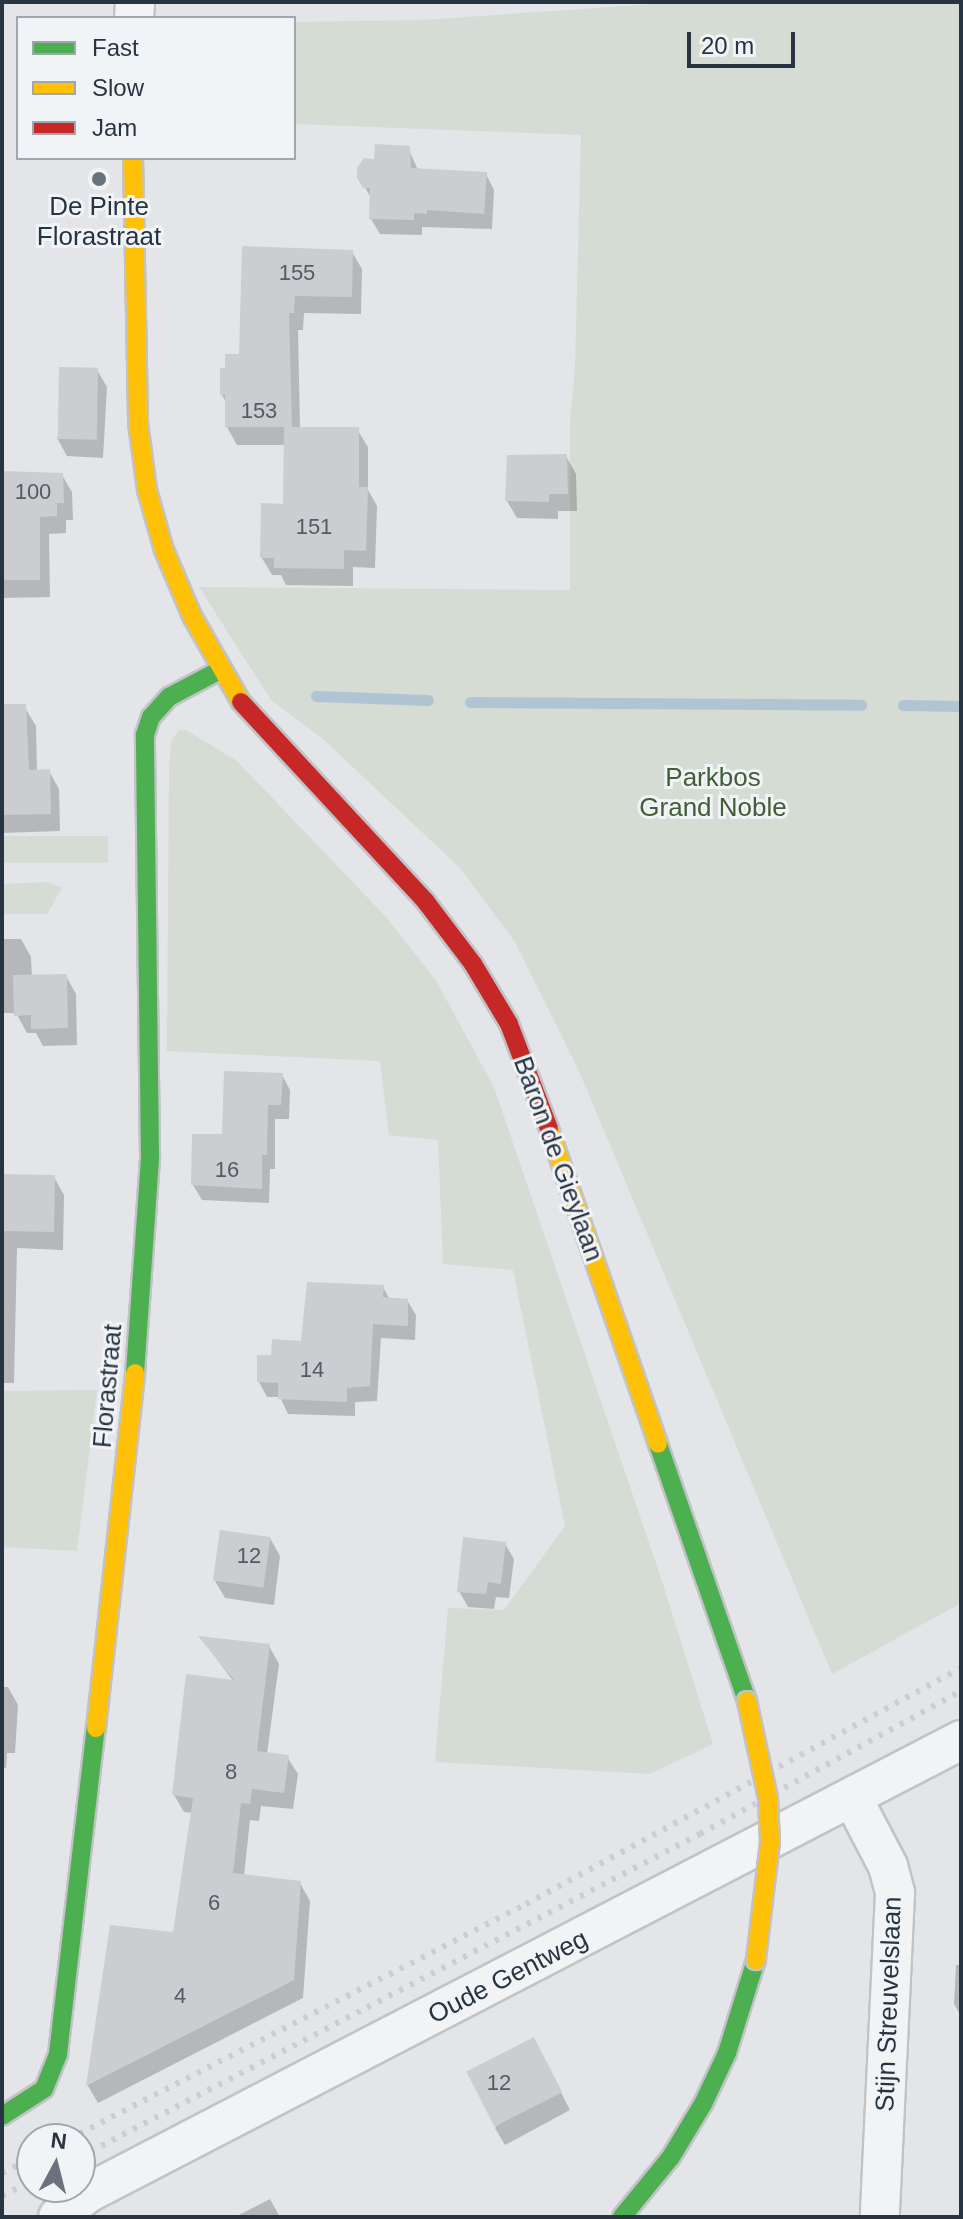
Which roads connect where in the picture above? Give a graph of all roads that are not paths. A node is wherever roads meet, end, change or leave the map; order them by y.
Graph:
1 (133, 160) edge
2 (220, 670) junction
3 (961, 1740) edge
4 (853, 1799) junction
5 (2, 2116) edge
6 (58, 2217) edge
7 (622, 2217) edge
8 (880, 2217) edge

1 - 2 street, Baron de Gieylaan
2 - 5 street, Florastraat
2 - 7 street, Baron de Gieylaan, bridge
3 - 4 street, Oude Gentweg
4 - 6 street, Oude Gentweg
4 - 8 street, Stijn Streuvelslaan

